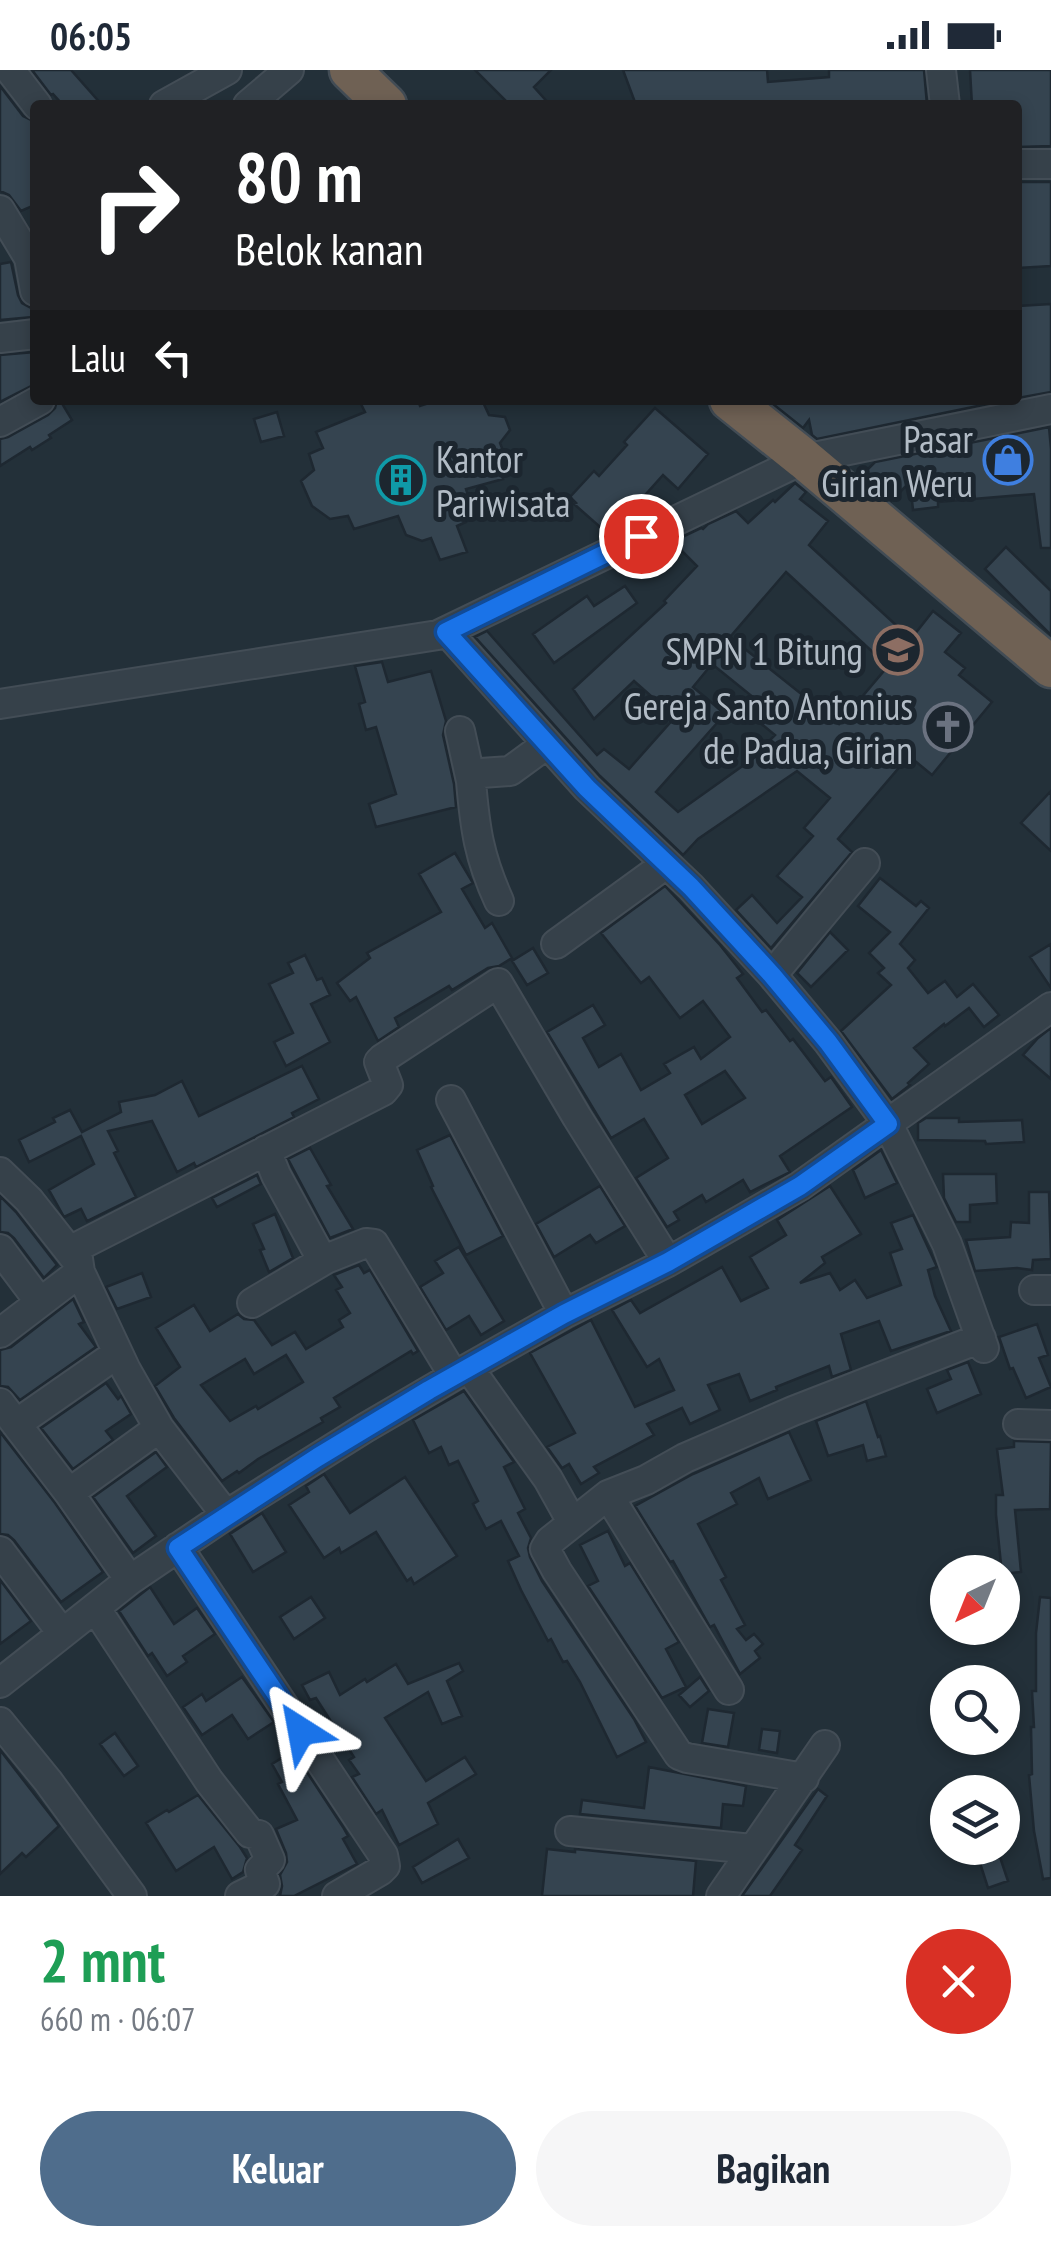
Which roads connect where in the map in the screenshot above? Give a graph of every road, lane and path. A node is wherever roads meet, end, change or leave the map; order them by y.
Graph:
1 (10, 70) edge
2 (227, 70) edge
3 (289, 70) edge
4 (350, 70) edge
5 (941, 70) edge
6 (33, 100) edge
7 (173, 100) edge
8 (254, 100) edge
9 (381, 100) edge
10 (944, 100) edge
11 (1022, 164) edge
12 (1051, 164) edge
13 (0, 210) edge
14 (27, 242) edge
15 (0, 262) edge
16 (30, 335) edge
17 (0, 338) edge
18 (31, 405) edge
19 (736, 405) edge
20 (1051, 409) edge
21 (0, 422) edge
22 (804, 459) junction
23 (446, 632) junction
24 (1051, 667) edge
25 (0, 704) edge
26 (460, 730) dead end
27 (548, 744) junction
28 (471, 782) junction
29 (666, 864) junction
30 (865, 864) dead end
31 (499, 901) dead end
32 (556, 944) dead end
33 (772, 975) junction
34 (1051, 1008) edge
35 (451, 1100) dead end
36 (888, 1124) junction
37 (266, 1150) junction
38 (0, 1172) edge
39 (0, 1249) edge
40 (326, 1259) junction
41 (668, 1262) junction
42 (79, 1266) junction
43 (39, 1301) junction
44 (252, 1303) dead end
45 (564, 1314) junction
46 (0, 1333) edge
47 (118, 1353) junction
48 (462, 1372) junction
49 (8, 1414) edge
50 (1018, 1424) dead end
51 (1051, 1425) edge
52 (159, 1428) junction
53 (69, 1493) junction
54 (608, 1495) junction
55 (226, 1515) junction
56 (572, 1522) junction
57 (178, 1548) junction
58 (0, 1552) edge
59 (130, 1580) junction
60 (96, 1609) junction
61 (62, 1633) junction
62 (0, 1682) edge
63 (729, 1690) dead end
64 (0, 1722) edge
65 (825, 1744) dead end
66 (804, 1778) junction
67 (570, 1831) dead end
68 (752, 1849) junction
69 (132, 1896) edge
70 (240, 1896) edge
71 (336, 1896) edge
72 (721, 1896) edge

1 - 6 street
2 - 7 street
3 - 8 street
4 - 9 highway
5 - 10 street
11 - 12 street
13 - 14 street
14 - 15 street
16 - 17 street
18 - 21 street
19 - 22 highway
20 - 22 street
22 - 23 street
22 - 24 highway
23 - 25 street
23 - 27 street
26 - 28 street
27 - 28 street
27 - 29 street
28 - 31 street
29 - 32 street
29 - 33 street
30 - 33 street
33 - 36 street
34 - 36 street
35 - 45 street
36 - 41 street
36 - 54 street
37 - 40 street
37 - 41 street
37 - 42 street
38 - 42 street
39 - 43 street
40 - 44 street
40 - 48 street
41 - 45 street
42 - 43 street
42 - 47 street
43 - 46 street
45 - 48 street
47 - 49 street
47 - 52 street
48 - 55 street
48 - 56 street
49 - 53 street
50 - 51 street
52 - 53 street
52 - 55 street
53 - 59 street
54 - 56 street
54 - 63 street
55 - 57 street
56 - 66 street
57 - 59 street
57 - 71 street
58 - 61 street
59 - 60 street
60 - 61 street
60 - 70 street
61 - 62 street
64 - 69 street
65 - 66 street
66 - 68 street
67 - 68 street
68 - 72 street

